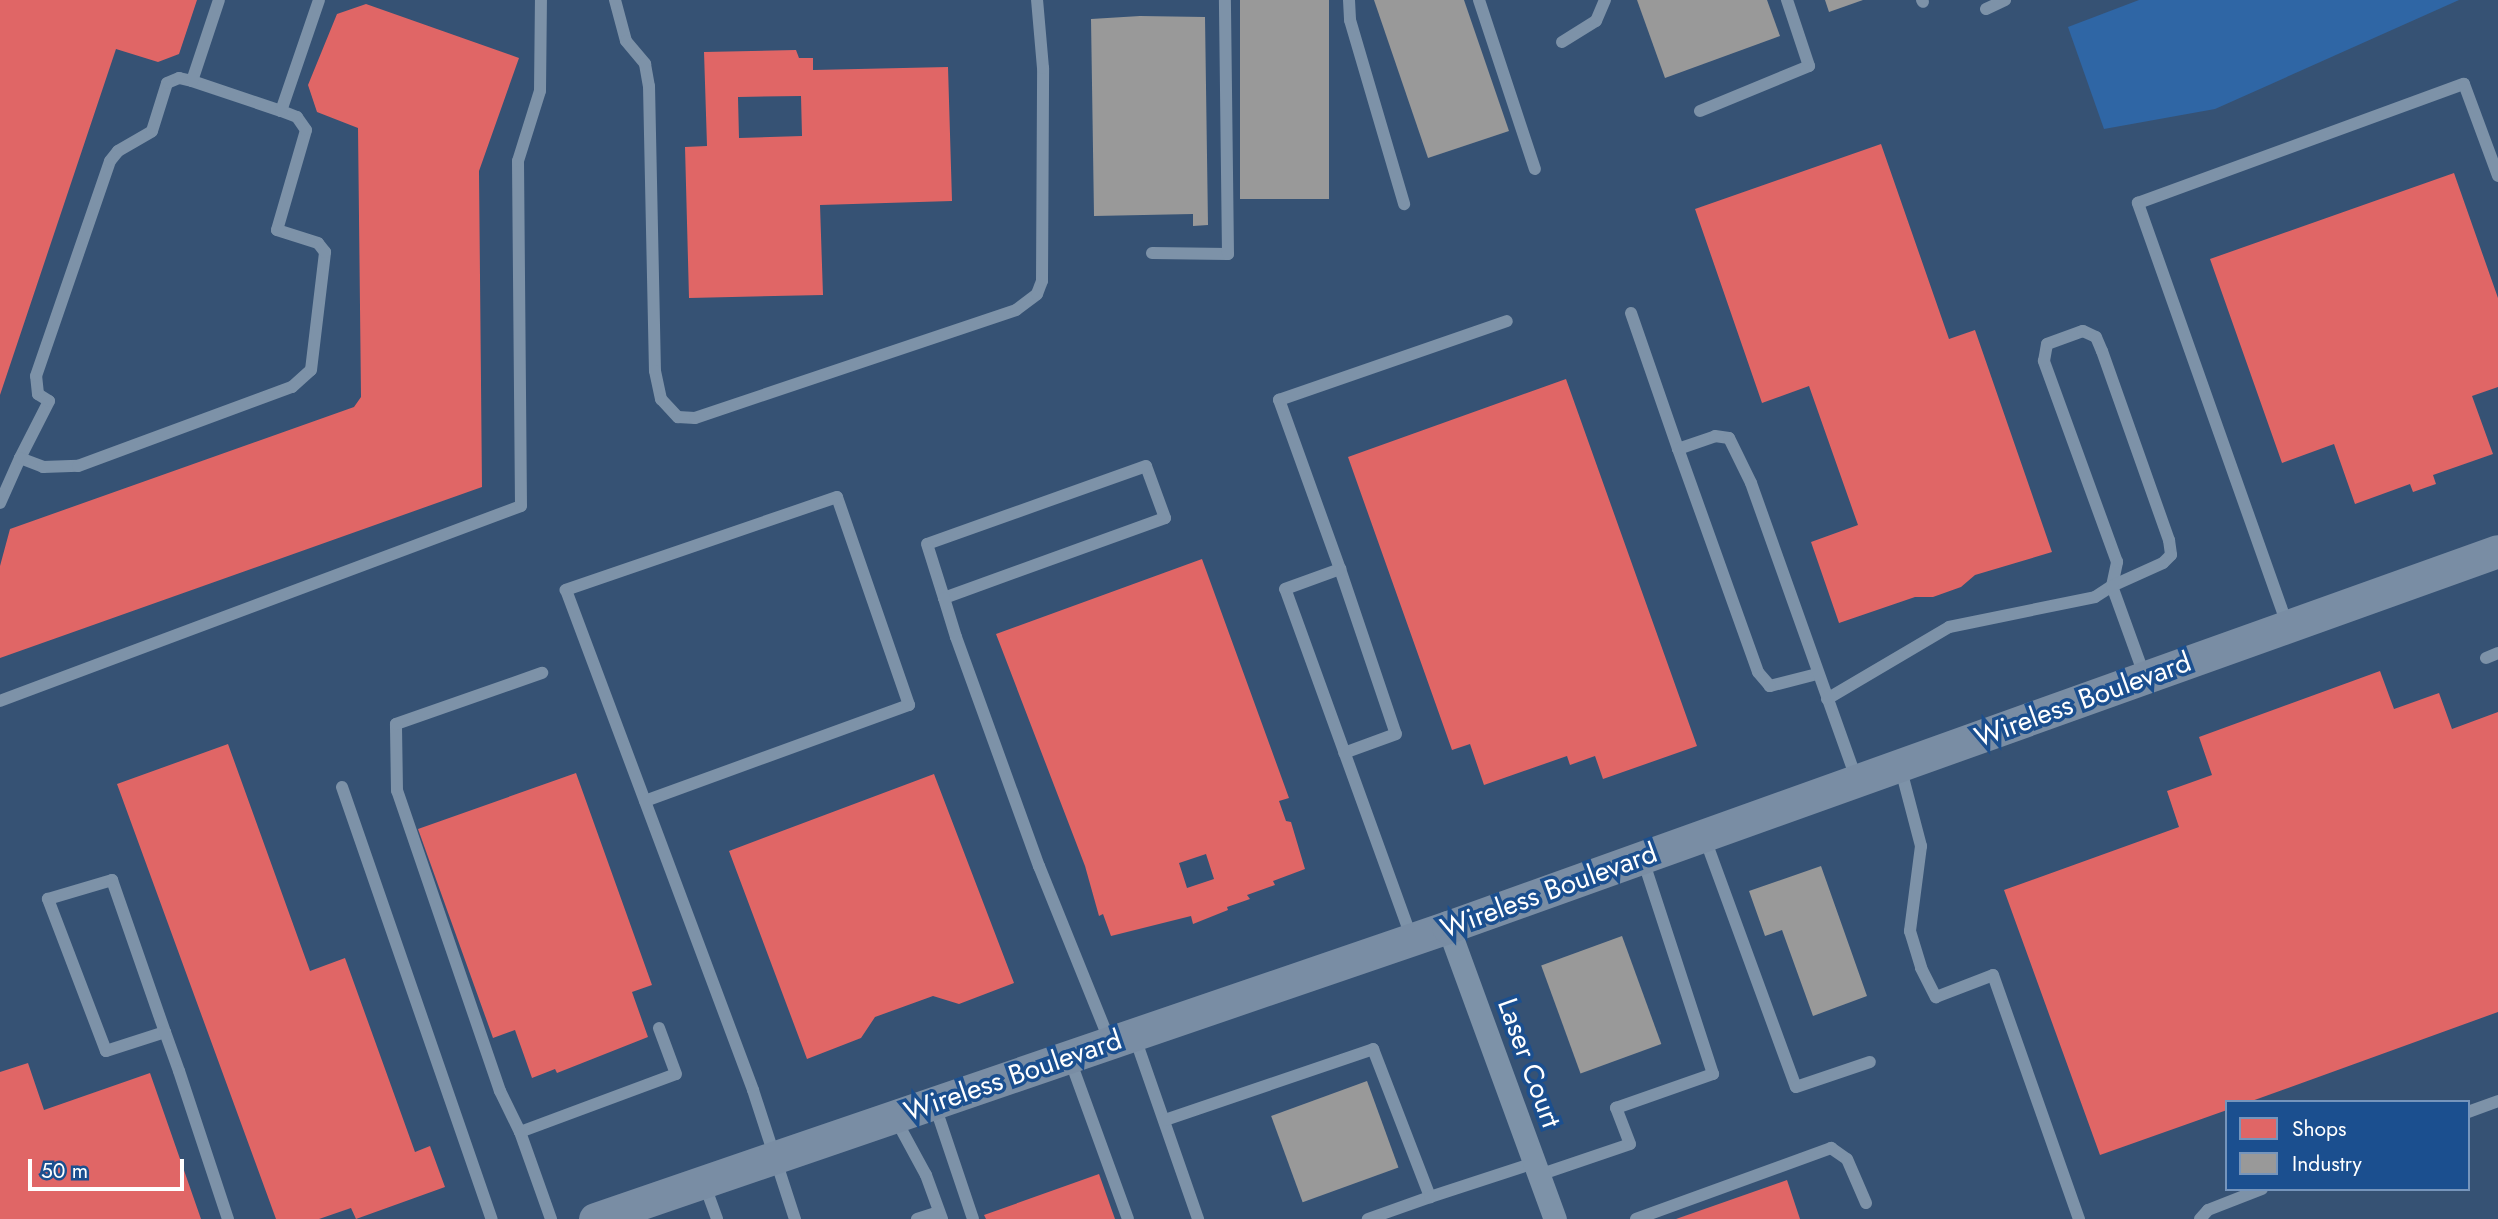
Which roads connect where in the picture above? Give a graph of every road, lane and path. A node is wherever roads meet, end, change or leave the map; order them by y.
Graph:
1 (219, 0) edge
2 (319, 0) edge
3 (541, 0) edge
4 (615, 0) edge
5 (1037, 0) edge
6 (1225, 0) edge
7 (1349, 0) edge
8 (1479, 0) edge
9 (1605, 0) edge
10 (1787, 0) edge
11 (2005, 0) edge
12 (1986, 9) dead end
13 (1562, 42) dead end
14 (192, 81) junction
15 (281, 111) junction
16 (1700, 111) dead end
17 (1535, 169) dead end
18 (2498, 176) edge
19 (1404, 204) dead end
20 (1152, 253) dead end
21 (1631, 313) dead end
22 (1507, 321) dead end
23 (1678, 449) junction
24 (20, 458) junction
25 (0, 503) edge
26 (2498, 551) edge
27 (1340, 569) junction
28 (2112, 586) junction
29 (944, 598) junction
30 (2288, 626) junction
31 (542, 673) dead end
32 (1817, 674) junction
33 (2145, 678) junction
34 (1827, 699) junction
35 (0, 701) edge
36 (1344, 753) junction
37 (1900, 765) junction
38 (1857, 780) junction
39 (342, 787) dead end
40 (645, 801) junction
41 (1703, 836) junction
42 (1642, 857) junction
43 (1448, 927) junction
44 (1412, 939) junction
45 (659, 1028) dead end
46 (165, 1031) junction
47 (1122, 1038) junction
48 (1069, 1057) junction
49 (1870, 1062) dead end
50 (2498, 1101) edge
51 (934, 1103) junction
52 (2470, 1111) edge
53 (894, 1116) junction
54 (1165, 1120) junction
55 (520, 1132) junction
56 (773, 1158) junction
57 (1536, 1169) junction
58 (704, 1182) junction
59 (2257, 1191) edge
60 (1430, 1197) junction
61 (1866, 1203) dead end
62 (941, 1215) edge
63 (228, 1219) edge
64 (492, 1219) edge
65 (551, 1219) edge
66 (596, 1219) edge
67 (717, 1219) edge
68 (795, 1219) edge
69 (917, 1219) edge
70 (973, 1219) edge
71 (1128, 1219) edge
72 (1198, 1219) edge
73 (1368, 1219) edge
74 (1555, 1219) edge
75 (1636, 1219) edge
76 (2079, 1219) edge
77 (2200, 1219) edge

1 - 14 lane
2 - 15 lane
3 - 35 lane
4 - 5 lane
6 - 20 lane
7 - 19 lane
8 - 17 lane
9 - 13 lane
10 - 16 lane
11 - 12 lane
14 - 15 lane
14 - 24 lane
15 - 24 lane
18 - 30 lane
21 - 23 lane
22 - 27 lane
23 - 32 lane
23 - 32 lane
24 - 25 lane
26 - 30 street, Wireless Boulevard
27 - 36 lane
27 - 36 lane
28 - 28 lane
28 - 33 lane
28 - 34 lane
29 - 29 lane
29 - 47 lane
30 - 33 street, Wireless Boulevard
31 - 55 lane
32 - 34 lane
33 - 37 street, Wireless Boulevard
34 - 38 lane
36 - 44 lane
37 - 38 street, Wireless Boulevard
37 - 76 lane
38 - 41 street, Wireless Boulevard
39 - 64 lane
40 - 40 lane
40 - 56 lane
41 - 42 street, Wireless Boulevard
41 - 49 lane
42 - 43 street, Wireless Boulevard
42 - 57 lane
43 - 44 street, Wireless Boulevard
43 - 57 street, Laser Court
44 - 47 street, Wireless Boulevard
45 - 55 lane
46 - 46 lane
46 - 63 lane
47 - 48 street, Wireless Boulevard
47 - 54 lane
48 - 51 street, Wireless Boulevard
48 - 71 lane
50 - 52 lane
51 - 53 street, Wireless Boulevard
51 - 70 lane
53 - 56 street, Wireless Boulevard
53 - 62 lane
54 - 60 lane
54 - 72 lane
55 - 65 lane
56 - 58 street, Wireless Boulevard
56 - 68 lane
57 - 60 lane
57 - 74 street, Laser Court
58 - 66 street, Wireless Boulevard
58 - 67 lane
59 - 77 lane
60 - 73 lane
61 - 75 lane
62 - 69 lane

